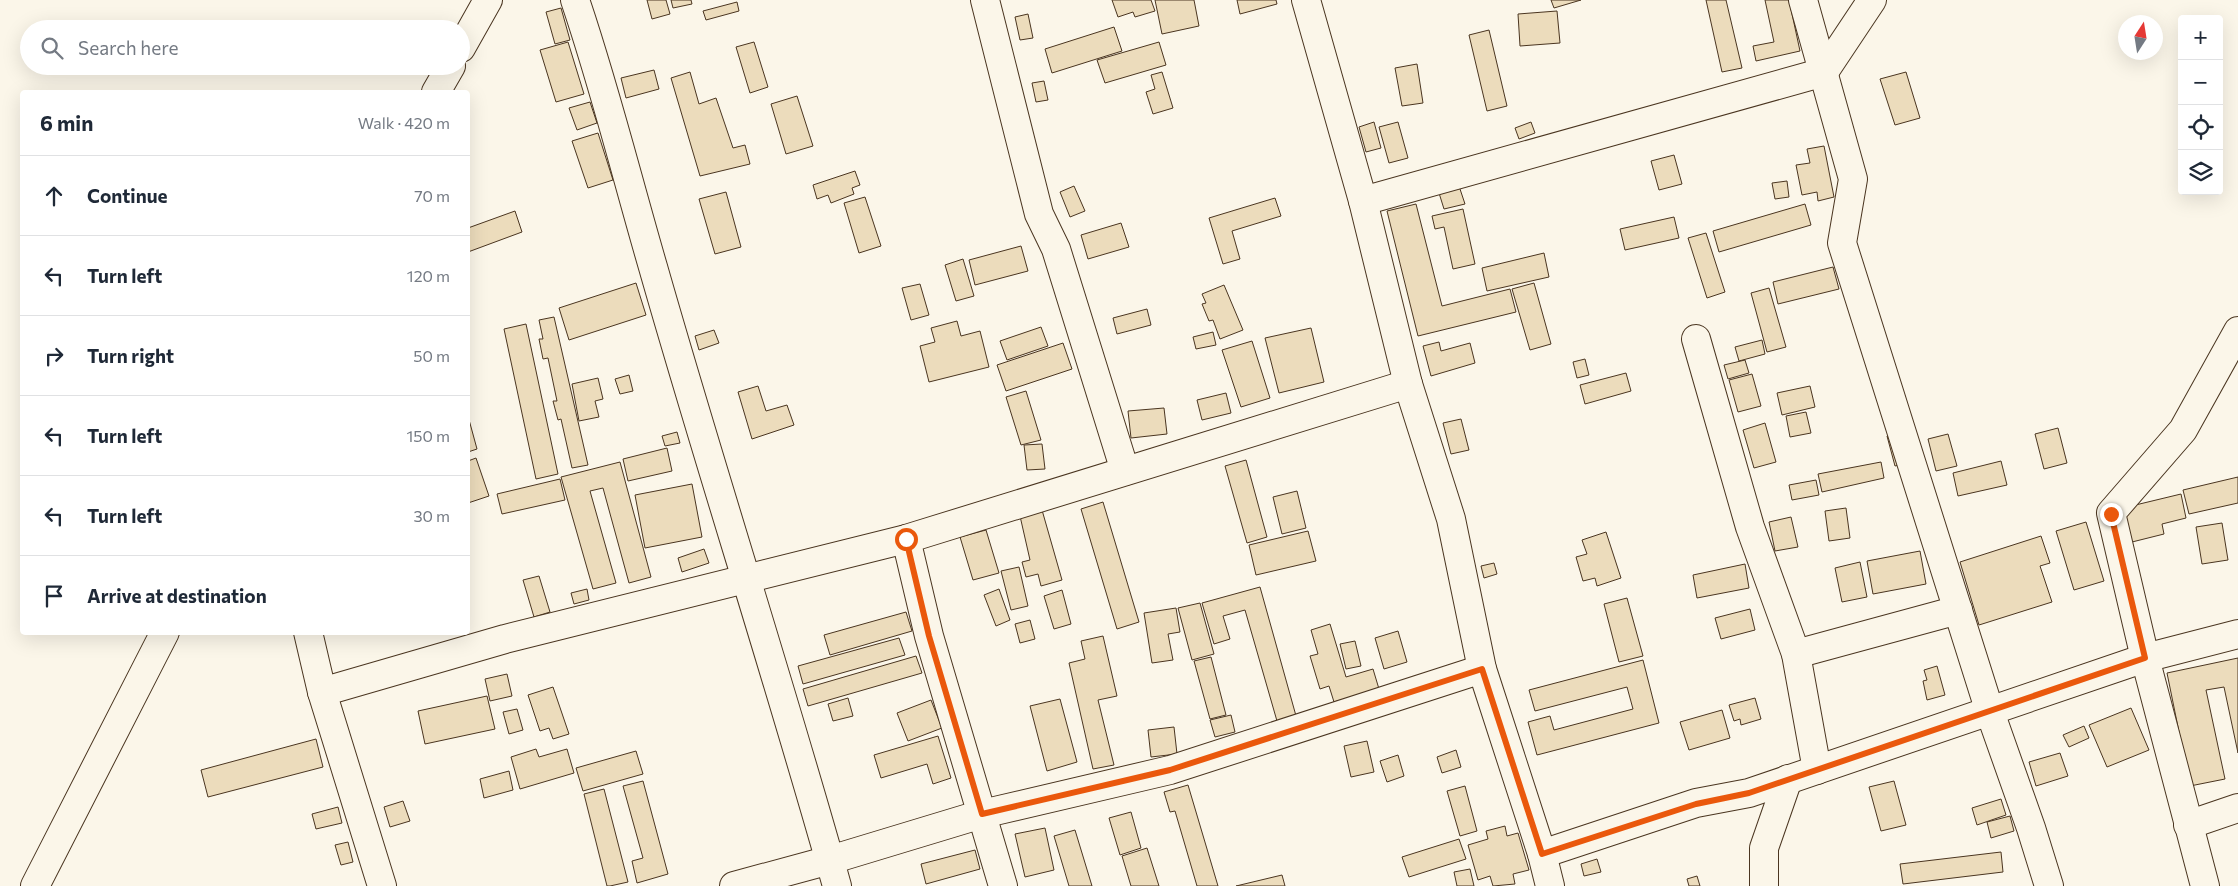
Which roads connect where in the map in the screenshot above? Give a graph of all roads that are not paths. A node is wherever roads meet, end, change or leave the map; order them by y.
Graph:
1 (488, 0) edge
2 (575, 0) edge
3 (985, 0) edge
4 (1306, 0) edge
5 (1803, 0) edge
6 (1872, 0) edge
7 (470, 32) edge
8 (1824, 72) junction
9 (446, 75) edge
10 (437, 90) edge
11 (1363, 201) junction
12 (2238, 331) edge
13 (1696, 340) dead end
14 (1408, 384) junction
15 (1125, 471) junction
16 (906, 539) junction
17 (747, 578) junction
18 (1958, 610) junction
19 (2238, 634) edge
20 (163, 635) edge
21 (309, 635) edge
22 (1796, 654) junction
23 (2145, 658) junction
24 (1482, 669) junction
25 (322, 692) junction
26 (1990, 712) junction
27 (1817, 770) junction
28 (1788, 779) junction
29 (2238, 808) edge
30 (982, 814) junction
31 (2188, 825) junction
32 (1542, 854) junction
33 (833, 873) edge
34 (35, 886) edge
35 (382, 886) edge
36 (734, 886) edge
37 (1003, 886) edge
38 (1550, 886) edge
39 (1764, 886) edge
40 (2049, 886) edge
41 (2205, 886) edge

1 - 7 street
2 - 17 street
3 - 15 street
4 - 11 street
5 - 8 street
6 - 8 street
8 - 11 street
8 - 18 street
9 - 10 street
11 - 14 street
12 - 23 street
13 - 22 street
14 - 15 street
14 - 24 street
15 - 16 street
16 - 17 street
16 - 30 street
17 - 25 street
17 - 33 street
18 - 22 street
18 - 26 street
19 - 23 street
20 - 34 street
21 - 25 street
22 - 27 street
23 - 26 street
23 - 31 street
24 - 30 street
24 - 32 street
25 - 35 street
26 - 27 street
26 - 40 street
27 - 28 street
28 - 32 street
28 - 39 street
29 - 31 street
30 - 33 street
30 - 37 street
31 - 41 street
32 - 38 street
33 - 36 street

